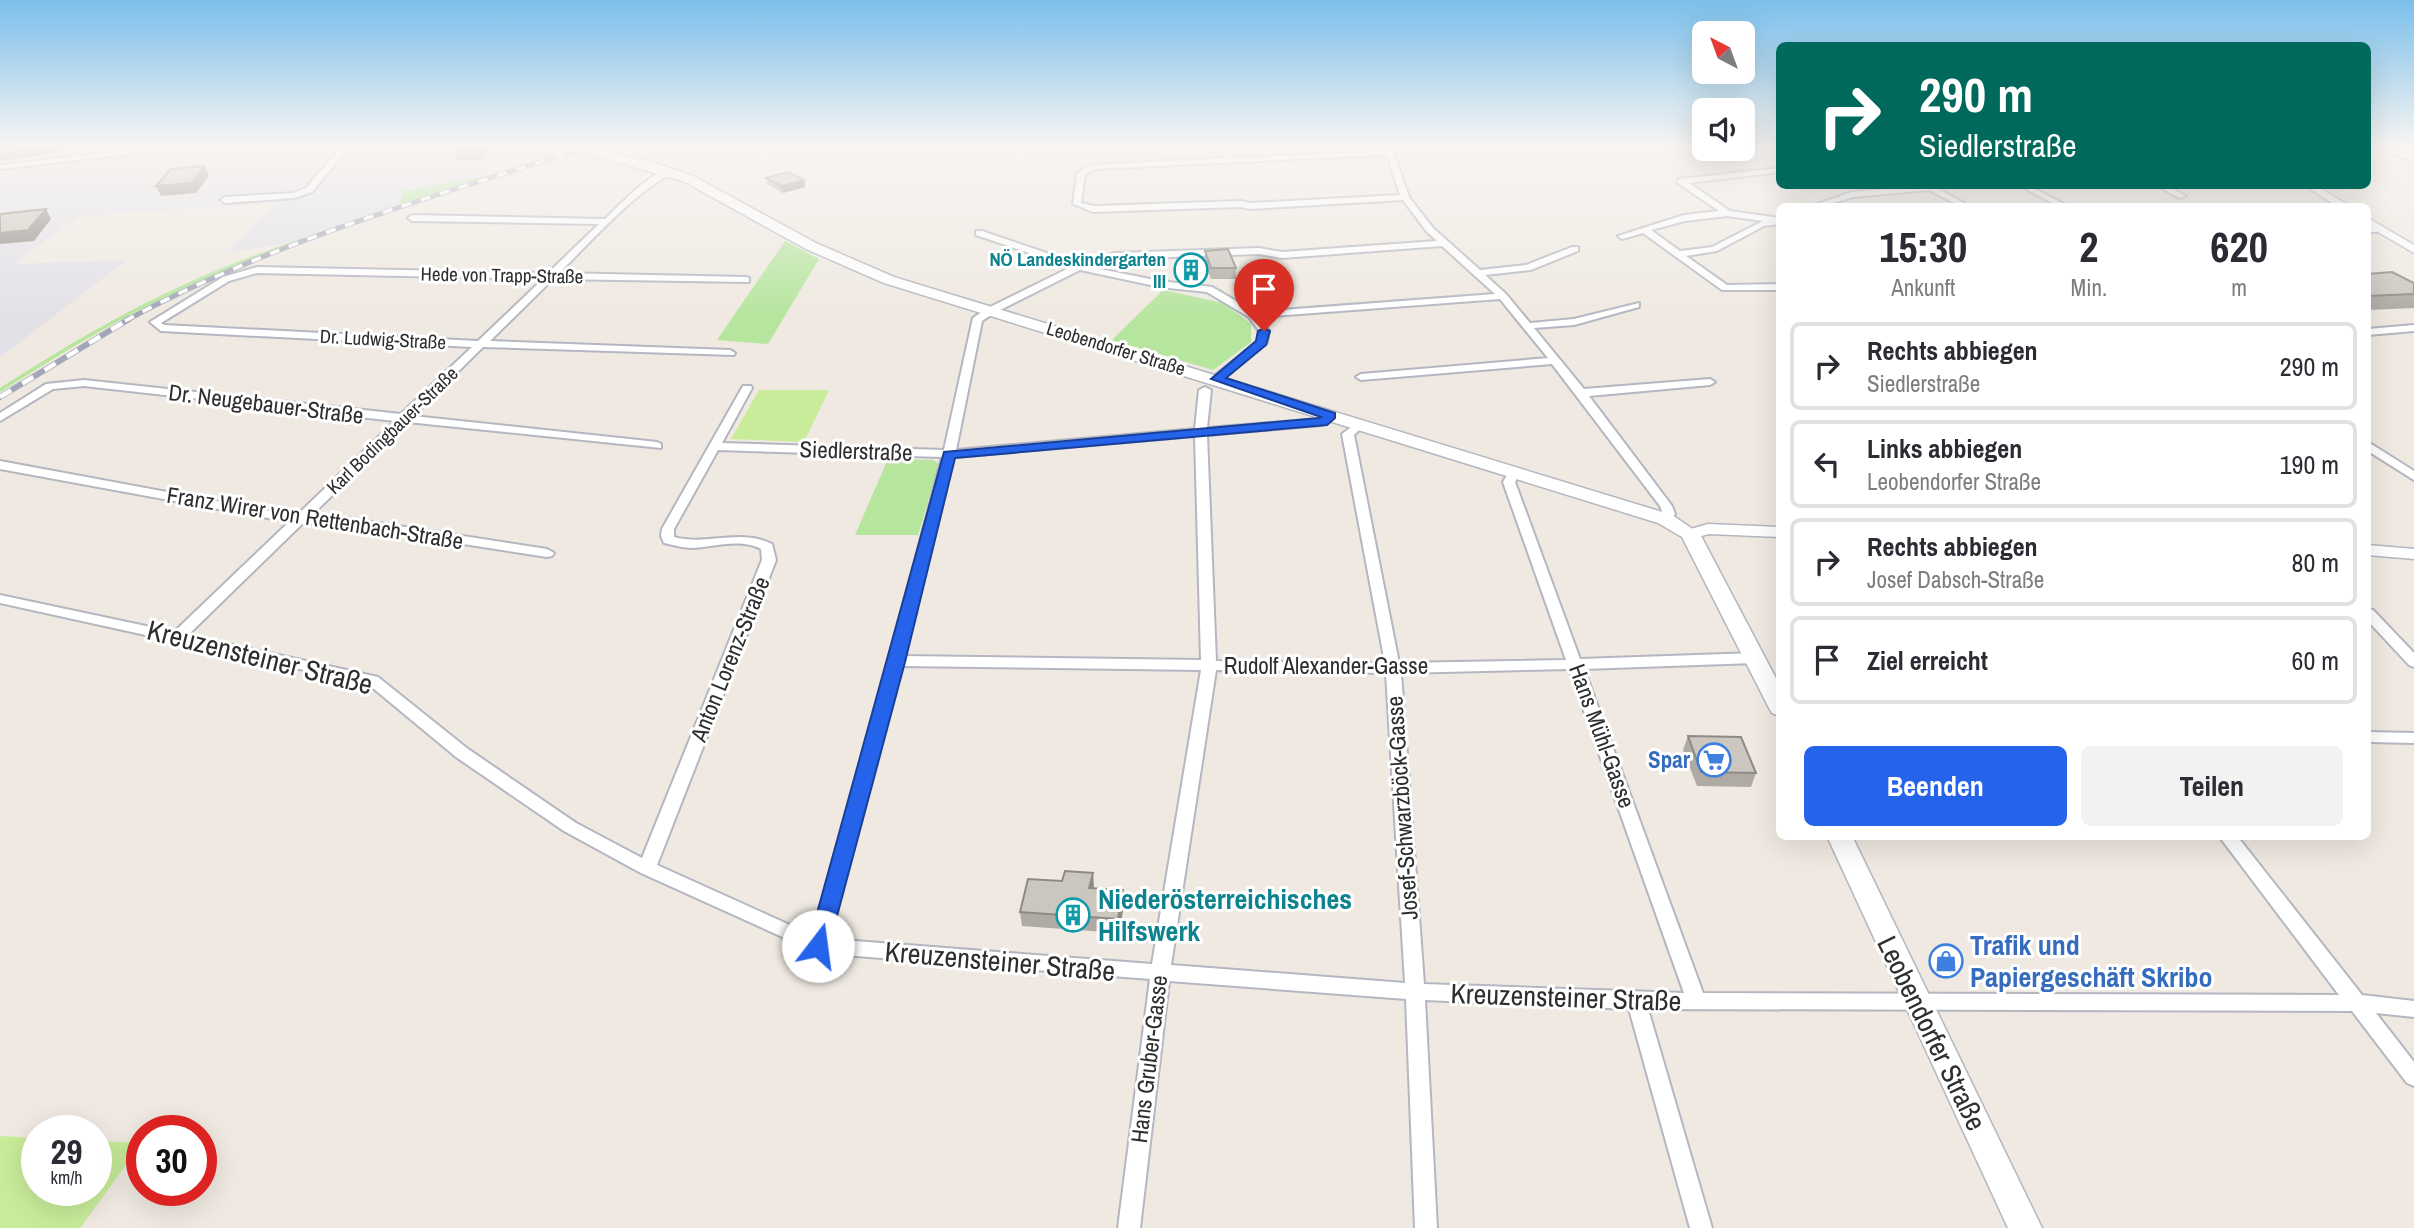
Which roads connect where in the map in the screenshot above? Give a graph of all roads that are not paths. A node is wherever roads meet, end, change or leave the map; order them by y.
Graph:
1 (629, 202) edge
2 (732, 202) edge
3 (1077, 202) edge
4 (1314, 202) edge
5 (1409, 202) edge
6 (1711, 202) edge
7 (1727, 214) junction
8 (412, 218) dead end
9 (1776, 220) edge
10 (608, 222) junction
11 (1776, 222) edge
12 (2374, 229) edge
13 (1646, 231) junction
14 (979, 233) dead end
15 (1622, 236) dead end
16 (1445, 243) junction
17 (1576, 248) dead end
18 (2414, 250) edge
19 (1677, 254) junction
20 (1079, 267) junction
21 (257, 270) joint
22 (1478, 273) junction
23 (552, 276) junction
24 (746, 280) dead end
25 (1776, 287) edge
26 (1503, 296) junction
27 (1636, 305) dead end
28 (990, 311) junction
29 (1254, 316) junction
30 (1526, 326) junction
31 (2414, 328) edge
32 (2371, 332) edge
33 (480, 344) junction
34 (730, 353) dead end
35 (1556, 361) junction
36 (1361, 377) dead end
37 (1710, 382) dead end
38 (1211, 385) junction
39 (747, 388) dead end
40 (1581, 393) junction
41 (1331, 416) junction
42 (0, 418) edge
43 (405, 419) junction
44 (1359, 424) junction
45 (1201, 431) junction
46 (657, 446) dead end
47 (713, 446) junction
48 (2371, 448) edge
49 (949, 454) junction
50 (0, 465) edge
51 (1514, 472) junction
52 (2414, 476) edge
53 (1665, 519) junction
54 (298, 520) junction
55 (1776, 532) edge
56 (1690, 534) junction
57 (2371, 550) edge
58 (547, 553) dead end
59 (2414, 554) edge
60 (0, 599) edge
61 (2371, 616) edge
62 (179, 636) junction
63 (1755, 658) junction
64 (896, 662) junction
65 (2414, 662) edge
66 (1577, 663) junction
67 (1209, 666) junction
68 (1393, 668) junction
69 (1776, 700) edge
70 (2371, 737) edge
71 (2414, 738) edge
72 (1841, 840) edge
73 (2230, 840) edge
74 (647, 868) junction
75 (818, 946) junction
76 (1160, 974) junction
77 (1415, 992) junction
78 (1696, 1000) junction
79 (1917, 1000) junction
80 (1636, 1001) junction
81 (2357, 1003) junction
82 (2414, 1009) edge
83 (2414, 1077) edge
84 (1129, 1228) edge
85 (1426, 1228) edge
86 (1701, 1228) edge
87 (2025, 1228) edge

1 - 10 street, Karl Bodingbauer-Straße
2 - 28 main road, Leobendorfer Straße
3 - 4 street
5 - 16 street
6 - 7 street
7 - 9 street
7 - 13 street
8 - 10 street
10 - 23 street, Karl Bodingbauer-Straße
11 - 19 street
12 - 18 street
13 - 15 street
13 - 19 street
14 - 20 street
16 - 20 street
16 - 22 street
17 - 22 street
19 - 25 street
20 - 28 street
20 - 29 street
21 - 23 street, Hede von Trapp-Straße
21 - 33 street, Dr. Ludwig-Straße
22 - 26 street
23 - 24 street, Hede von Trapp-Straße
23 - 33 street, Karl Bodingbauer-Straße
26 - 29 street
26 - 30 street
27 - 30 street
28 - 38 main road, Leobendorfer Straße
28 - 49 street
29 - 38 street
30 - 35 street
31 - 32 street
33 - 34 street, Dr. Ludwig-Straße
33 - 43 street, Karl Bodingbauer-Straße
35 - 36 street
35 - 40 street
37 - 40 street
38 - 41 main road, Leobendorfer Straße
38 - 45 street, Hans Gruber-Gasse
39 - 47 street, Anton Lorenz-Straße
40 - 53 street
41 - 44 main road, Leobendorfer Straße
41 - 45 street, Siedlerstraße
42 - 43 street, Dr. Neugebauer-Straße
43 - 46 street, Dr. Neugebauer-Straße
43 - 54 street, Karl Bodingbauer-Straße
44 - 51 main road, Leobendorfer Straße
44 - 68 street, Josef-Schwarzböck-Gasse
45 - 49 street, Siedlerstraße
45 - 67 street, Hans Gruber-Gasse
47 - 49 street, Siedlerstraße
47 - 74 street, Anton Lorenz-Straße
48 - 52 street
49 - 64 street
50 - 54 street, Franz Wirer von Rettenbach-Straße
51 - 53 main road, Leobendorfer Straße
51 - 66 street, Hans Mühl-Gasse
53 - 56 main road, Leobendorfer Straße
54 - 58 street, Franz Wirer von Rettenbach-Straße
54 - 62 street, Karl Bodingbauer-Straße
55 - 56 street
56 - 63 main road
57 - 59 street
60 - 62 street, Kreuzensteiner Straße
61 - 65 street
62 - 74 street, Kreuzensteiner Straße
63 - 66 street, Rudolf Alexander-Gasse
63 - 69 main road
64 - 67 street, Rudolf Alexander-Gasse
64 - 75 street
66 - 68 street, Rudolf Alexander-Gasse
66 - 78 street, Hans Mühl-Gasse
67 - 68 street, Rudolf Alexander-Gasse
67 - 76 street, Hans Gruber-Gasse
68 - 77 street, Josef-Schwarzböck-Gasse
70 - 71 street
72 - 79 main road, Leobendorfer Straße
73 - 81 street
74 - 75 street, Kreuzensteiner Straße
75 - 76 street, Kreuzensteiner Straße
76 - 77 street, Kreuzensteiner Straße
76 - 84 street, Hans Gruber-Gasse
77 - 80 street, Kreuzensteiner Straße
77 - 85 street, Josef-Schwarzböck-Gasse
78 - 79 street, Kreuzensteiner Straße
78 - 80 street, Kreuzensteiner Straße
79 - 81 street, Kreuzensteiner Straße
79 - 87 main road, Leobendorfer Straße
80 - 86 street
81 - 82 street, Kreuzensteiner Straße
81 - 83 street

